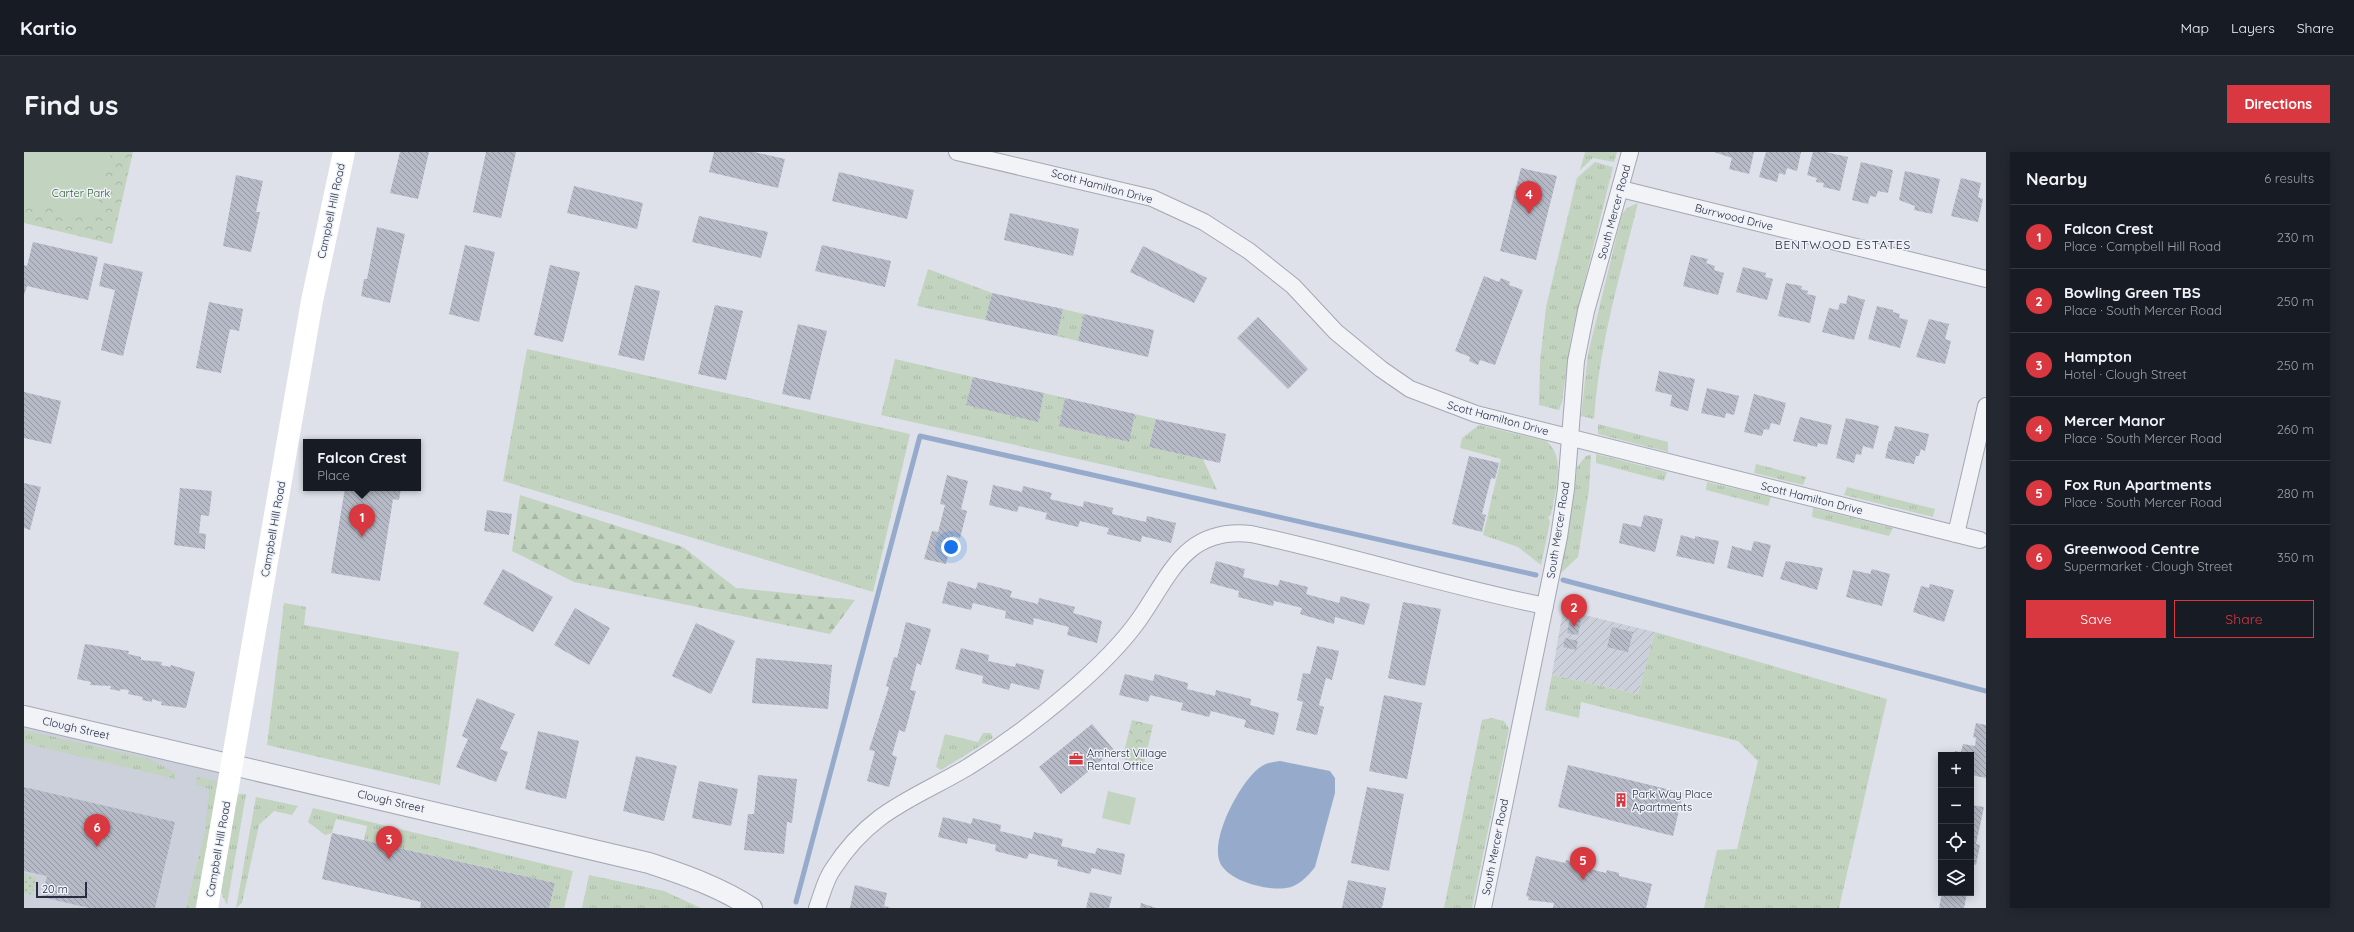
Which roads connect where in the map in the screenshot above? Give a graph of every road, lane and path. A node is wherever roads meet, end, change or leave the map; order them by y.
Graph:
1 (344, 152) edge
2 (957, 152) edge
3 (1630, 152) edge
4 (1621, 189) junction
5 (1986, 279) edge
6 (1986, 406) edge
7 (1570, 437) junction
8 (1956, 534) junction
9 (1980, 540) dead end
10 (1545, 606) junction
11 (24, 716) edge
12 (233, 764) junction
13 (207, 908) edge
14 (752, 908) edge
15 (817, 908) edge
16 (1483, 908) edge

1 - 12 main road, Campbell Hill Road
2 - 7 street, Scott Hamilton Drive
3 - 4 street, South Mercer Road
4 - 5 street, Burrwood Drive
4 - 7 street, South Mercer Road
6 - 8 street
7 - 8 street, Scott Hamilton Drive
7 - 10 street, South Mercer Road
8 - 9 street, Scott Hamilton Drive
10 - 15 street
10 - 16 street, South Mercer Road
11 - 12 street, Clough Street
12 - 13 main road, Campbell Hill Road
12 - 14 street, Clough Street

